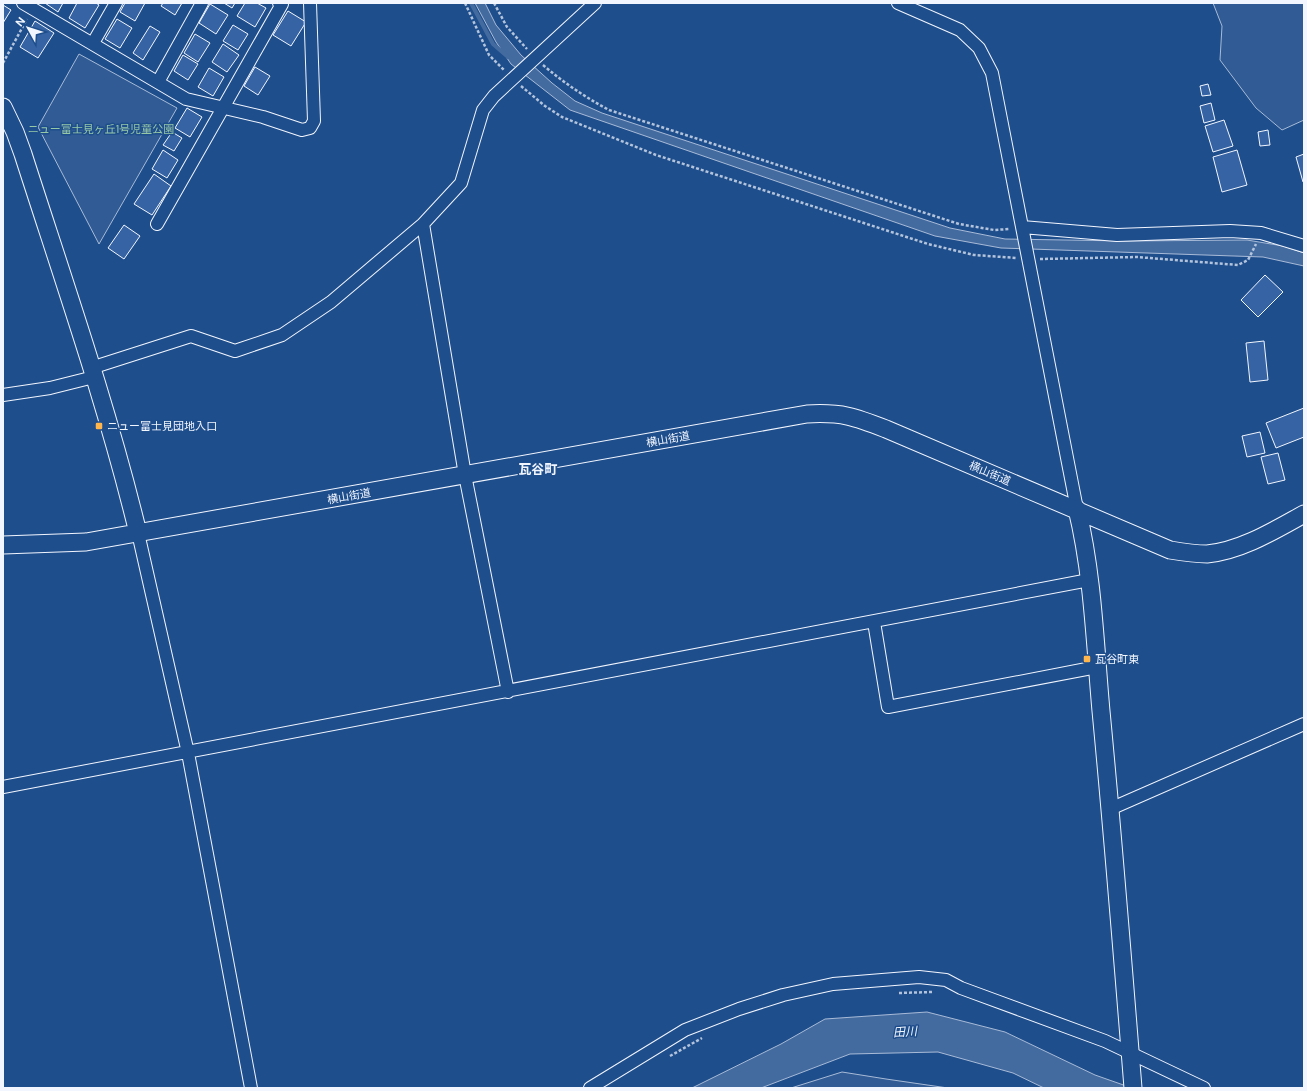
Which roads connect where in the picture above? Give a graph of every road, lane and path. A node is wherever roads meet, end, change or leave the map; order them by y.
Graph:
1 (116, 3) edge
2 (202, 3) edge
3 (279, 3) edge
4 (310, 3) edge
5 (465, 3) edge
6 (494, 3) edge
7 (595, 3) edge
8 (898, 3) edge
9 (30, 5) edge
10 (93, 43) junction
11 (535, 58) junction
12 (3, 63) edge
13 (512, 79) junction
14 (158, 82) junction
15 (3, 107) edge
16 (222, 108) junction
17 (157, 224) dead end
18 (423, 224) junction
19 (1022, 227) junction
20 (1261, 233) junction
21 (1304, 246) edge
22 (1029, 259) junction
23 (93, 373) junction
24 (3, 395) edge
25 (465, 475) junction
26 (1076, 509) junction
27 (1304, 514) edge
28 (138, 533) junction
29 (3, 545) edge
30 (1089, 580) junction
31 (874, 622) junction
32 (1097, 667) junction
33 (508, 692) junction
34 (1304, 724) edge
35 (188, 753) junction
36 (3, 787) edge
37 (1110, 809) junction
38 (935, 992) dead end
39 (895, 993) dead end
40 (708, 1035) dead end
41 (1131, 1056) junction
42 (667, 1057) dead end
43 (251, 1088) edge
44 (590, 1088) edge
45 (1134, 1088) edge
46 (1204, 1088) edge

1 - 10 street
2 - 14 street
3 - 16 street
4 - 16 street
5 - 13 path
6 - 11 path
7 - 11 street
8 - 19 street
9 - 10 street
9 - 12 path
10 - 14 street
11 - 13 street
11 - 19 path
13 - 18 street
13 - 22 path
14 - 16 street
15 - 23 street
16 - 17 street
18 - 23 street
18 - 25 street
19 - 20 street
19 - 22 street
20 - 21 street
20 - 22 path
22 - 26 street
23 - 24 street
23 - 28 street
25 - 26 street, 横山街道
25 - 28 street, 横山街道
25 - 33 street
26 - 27 street, 横山街道
26 - 30 street
28 - 29 street, 横山街道
28 - 35 street
30 - 31 street
30 - 32 street
31 - 32 street
31 - 33 street
32 - 37 street
33 - 35 street
34 - 37 street
35 - 36 street
35 - 43 street
37 - 41 street
38 - 39 path
40 - 42 path
41 - 44 street
41 - 45 street
41 - 46 street

